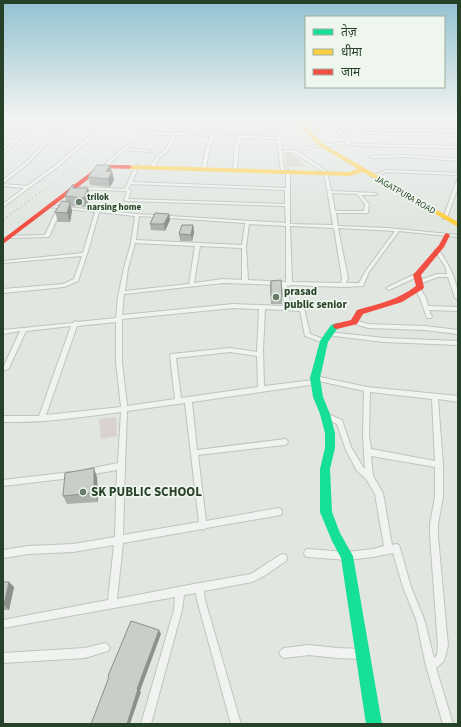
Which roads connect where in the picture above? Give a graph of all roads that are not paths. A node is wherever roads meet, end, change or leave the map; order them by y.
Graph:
1 (281, 152) edge
2 (36, 153) edge
3 (72, 153) edge
4 (120, 153) edge
5 (163, 153) edge
6 (207, 153) edge
7 (236, 153) edge
8 (297, 153) edge
9 (334, 153) edge
10 (405, 153) edge
11 (407, 156) junction
12 (370, 157) dead end
13 (458, 160) edge
14 (106, 165) junction
15 (137, 166) junction
16 (153, 166) junction
17 (204, 168) junction
18 (235, 169) junction
19 (362, 170) junction
20 (285, 171) junction
21 (326, 172) junction
22 (458, 174) edge
23 (373, 176) junction
24 (458, 181) edge
25 (3, 182) edge
26 (129, 183) junction
27 (3, 185) edge
28 (27, 187) junction
29 (74, 188) junction
30 (287, 189) junction
31 (126, 190) junction
32 (330, 192) junction
33 (358, 193) junction
34 (375, 194) dead end
35 (288, 205) junction
36 (3, 206) edge
37 (49, 206) junction
38 (60, 207) junction
39 (98, 210) junction
40 (334, 212) junction
41 (138, 215) junction
42 (445, 218) junction
43 (247, 222) junction
44 (287, 225) junction
45 (458, 225) edge
46 (337, 227) junction
47 (398, 230) junction
48 (447, 235) junction
49 (458, 236) edge
50 (6, 240) edge
51 (133, 241) junction
52 (198, 244) junction
53 (244, 247) junction
54 (437, 251) junction
55 (85, 254) junction
56 (3, 262) edge
57 (450, 275) junction
58 (245, 281) junction
59 (418, 282) junction
60 (191, 284) junction
61 (286, 284) junction
62 (343, 285) junction
63 (389, 288) dead end
64 (3, 291) edge
65 (122, 292) junction
66 (458, 298) edge
67 (262, 307) junction
68 (284, 308) junction
69 (427, 308) junction
70 (458, 309) edge
71 (429, 317) dead end
72 (119, 319) junction
73 (354, 322) junction
74 (75, 324) junction
75 (24, 330) junction
76 (3, 332) edge
77 (458, 332) edge
78 (326, 338) junction
79 (458, 343) edge
80 (260, 354) junction
81 (5, 368) edge
82 (3, 374) edge
83 (315, 380) junction
84 (261, 388) junction
85 (367, 389) junction
86 (435, 396) junction
87 (188, 399) junction
88 (458, 399) edge
89 (178, 400) junction
90 (124, 409) junction
91 (326, 416) junction
92 (42, 418) junction
93 (3, 419) edge
94 (285, 442) dead end
95 (368, 452) junction
96 (194, 453) junction
97 (439, 465) junction
98 (122, 466) junction
99 (370, 477) junction
100 (3, 483) edge
101 (278, 512) dead end
102 (203, 526) junction
103 (119, 539) junction
104 (389, 550) junction
105 (3, 554) edge
106 (308, 554) dead end
107 (347, 556) junction
108 (283, 558) dead end
109 (199, 587) junction
110 (180, 591) junction
111 (112, 603) junction
112 (3, 624) edge
113 (105, 648) dead end
114 (284, 653) dead end
115 (362, 654) junction
116 (3, 658) edge
117 (431, 666) junction
118 (146, 724) edge
119 (236, 724) edge
120 (374, 724) edge
121 (448, 724) edge

1 - 20 street
2 - 25 street
3 - 28 street
4 - 14 street
5 - 16 street
6 - 17 street
7 - 18 street
8 - 21 street
9 - 19 street, JAGATPURA ROAD
10 - 11 street
11 - 12 street
11 - 13 street
14 - 15 street
14 - 29 street
15 - 16 street
15 - 26 street
16 - 17 street
17 - 18 street
18 - 20 street
19 - 21 street
19 - 23 street, JAGATPURA ROAD
20 - 21 street
20 - 30 street
21 - 32 street
22 - 23 street
23 - 42 street, JAGATPURA ROAD
24 - 42 street
26 - 30 street
26 - 31 street
27 - 28 street
28 - 36 street
29 - 31 street
29 - 37 street
30 - 35 street
31 - 35 street
32 - 33 street
32 - 40 street
33 - 34 street
33 - 40 street
35 - 44 street
37 - 38 street
37 - 50 street
38 - 39 street
38 - 50 street
39 - 41 street
39 - 55 street
40 - 46 street
41 - 43 street
41 - 51 street
42 - 45 street, JAGATPURA ROAD
43 - 44 street
43 - 53 street
44 - 46 street
44 - 61 street
46 - 47 street
46 - 62 street
47 - 48 street
47 - 62 street
48 - 49 street
48 - 54 street
51 - 52 street
51 - 65 street
52 - 53 street
52 - 60 street
53 - 58 street
54 - 57 street
54 - 59 street
55 - 56 street
55 - 64 street
57 - 59 street
57 - 66 street
58 - 60 street
58 - 61 street
59 - 63 street
59 - 69 street
59 - 73 street
60 - 65 street
61 - 62 street
61 - 68 street
65 - 72 street
67 - 68 street
67 - 72 street
67 - 80 street
68 - 78 street
69 - 70 street
69 - 71 street
72 - 74 street
72 - 90 street
73 - 77 street
73 - 78 street
74 - 75 street
74 - 92 street
75 - 76 street
75 - 81 street
78 - 79 street
78 - 83 street
80 - 84 street
80 - 89 street
81 - 82 street
83 - 84 street
83 - 85 street
83 - 91 street
84 - 87 street
85 - 86 street
85 - 95 street
86 - 88 street
86 - 97 street
87 - 89 street
87 - 96 street
89 - 90 street
90 - 92 street
90 - 98 street
91 - 99 street
91 - 107 street
92 - 93 street
94 - 96 street
95 - 97 street
95 - 99 street
96 - 102 street
97 - 117 street
98 - 100 street
98 - 103 street
99 - 104 street
101 - 102 street
102 - 103 street
103 - 105 street
103 - 111 street
104 - 107 street
104 - 117 street
106 - 107 street
107 - 115 street
108 - 109 street
109 - 110 street
109 - 119 street
110 - 111 street
110 - 118 street
111 - 112 street
113 - 116 street
114 - 115 street
115 - 120 street
117 - 121 street

